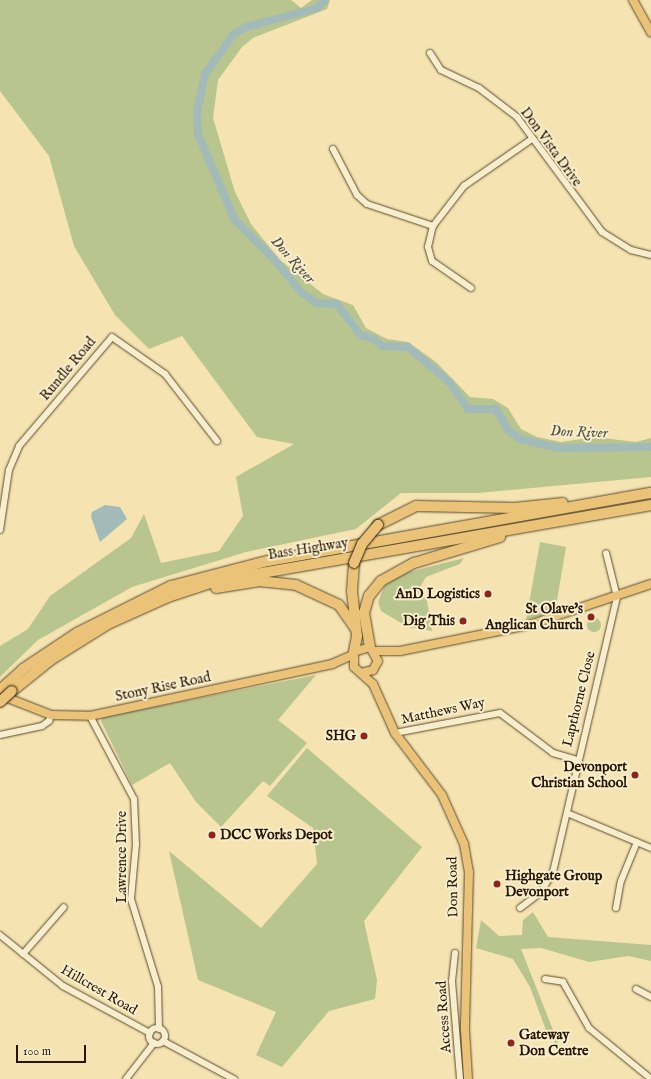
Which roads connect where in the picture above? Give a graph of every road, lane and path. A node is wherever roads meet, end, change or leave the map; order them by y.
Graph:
1 (633, 0) edge
2 (651, 32) edge
3 (430, 53) dead end
4 (532, 139) junction
5 (333, 149) dead end
6 (433, 226) junction
7 (651, 255) edge
8 (471, 288) dead end
9 (217, 441) dead end
10 (649, 494) edge
11 (651, 505) edge
12 (590, 516) junction
13 (0, 530) edge
14 (606, 553) dead end
15 (651, 584) edge
16 (617, 596) junction
17 (132, 612) junction
18 (356, 629) junction
19 (373, 649) junction
20 (400, 650) junction
21 (353, 653) junction
22 (332, 664) junction
23 (377, 664) junction
24 (354, 667) junction
25 (361, 673) junction
26 (6, 688) edge
27 (0, 695) edge
28 (378, 695) junction
29 (0, 702) edge
30 (51, 714) junction
31 (90, 716) junction
32 (395, 733) junction
33 (0, 735) edge
34 (577, 760) junction
35 (567, 813) junction
36 (637, 842) junction
37 (651, 848) edge
38 (64, 907) dead end
39 (520, 908) dead end
40 (616, 908) dead end
41 (0, 935) edge
42 (23, 954) junction
43 (455, 954) dead end
44 (545, 979) dead end
45 (636, 989) dead end
46 (651, 997) edge
47 (159, 1029) junction
48 (150, 1033) junction
49 (163, 1041) junction
50 (154, 1043) junction
51 (126, 1079) edge
52 (234, 1079) edge
53 (460, 1079) edge
54 (468, 1079) edge
55 (651, 1079) edge

1 - 2 main road
3 - 4 street, Don Vista Drive
4 - 6 street
4 - 7 street, Don Vista Drive
5 - 6 street
6 - 8 street
9 - 13 street, Rundle Road
10 - 18 highway, bridge
10 - 26 highway, Bass Highway
11 - 12 highway, Bass Highway
12 - 17 highway, Bass Highway
12 - 19 highway
14 - 16 street, Lapthorne Close
15 - 16 main road
16 - 20 main road
16 - 34 street, Lapthorne Close
17 - 18 highway
17 - 26 highway, Bass Highway
18 - 21 highway
19 - 20 main road
19 - 21 main road, Stony Rise Road
19 - 23 main road, Don Road
20 - 23 main road
21 - 22 main road, Stony Rise Road
21 - 24 main road
22 - 24 main road, Stony Rise Road
22 - 31 main road, Stony Rise Road
23 - 25 main road
23 - 28 main road, Don Road
24 - 25 main road, Don Road
25 - 28 main road, Don Road
26 - 29 highway, Bass Highway, bridge
27 - 30 main road, Stony Rise Road
28 - 32 main road, Don Road
30 - 31 main road, Stony Rise Road
30 - 33 street
31 - 47 street, Lawrence Drive
32 - 34 street, Matthews Way
32 - 54 main road, Don Road
34 - 35 street, Lapthorne Close
35 - 36 street
35 - 39 street, Lapthorne Close
36 - 37 street
36 - 40 street
38 - 42 street
41 - 42 street, Hillcrest Road
42 - 48 street, Hillcrest Road
43 - 53 street, Access Road
44 - 55 street
45 - 46 street
47 - 48 street
47 - 49 street, Lawrence Drive
48 - 50 street
49 - 50 street
49 - 52 street
50 - 51 street

